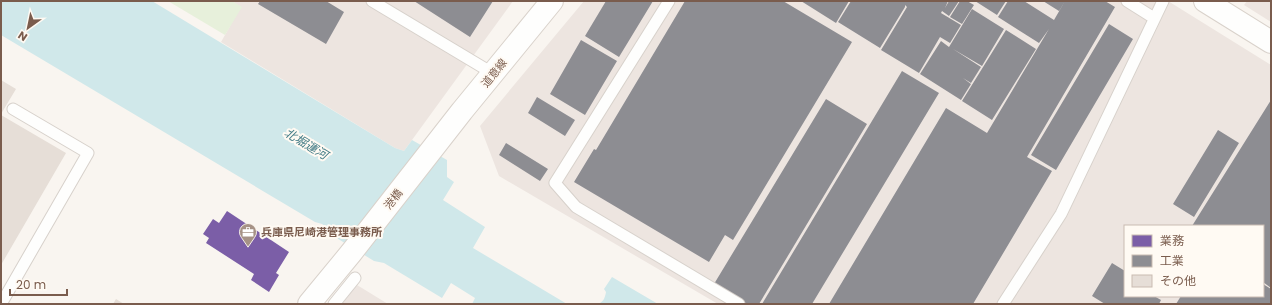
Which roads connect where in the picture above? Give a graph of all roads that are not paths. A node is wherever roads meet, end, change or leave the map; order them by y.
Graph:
1 (372, 1) edge
2 (552, 1) edge
3 (668, 1) edge
4 (1127, 1) edge
5 (1163, 1) edge
6 (1205, 1) edge
7 (1154, 18) junction
8 (1271, 42) edge
9 (494, 74) junction
10 (13, 108) dead end
11 (436, 146) joint
12 (355, 278) dead end
13 (1, 304) edge
14 (309, 304) edge
15 (334, 304) edge
16 (738, 304) edge
17 (1003, 304) edge

1 - 9 lane
2 - 9 street, 道意線
3 - 16 lane
4 - 7 lane
5 - 7 lane
6 - 8 street
7 - 17 lane
9 - 11 street, 道意線
10 - 13 lane
11 - 14 street, 港橋
12 - 15 lane

